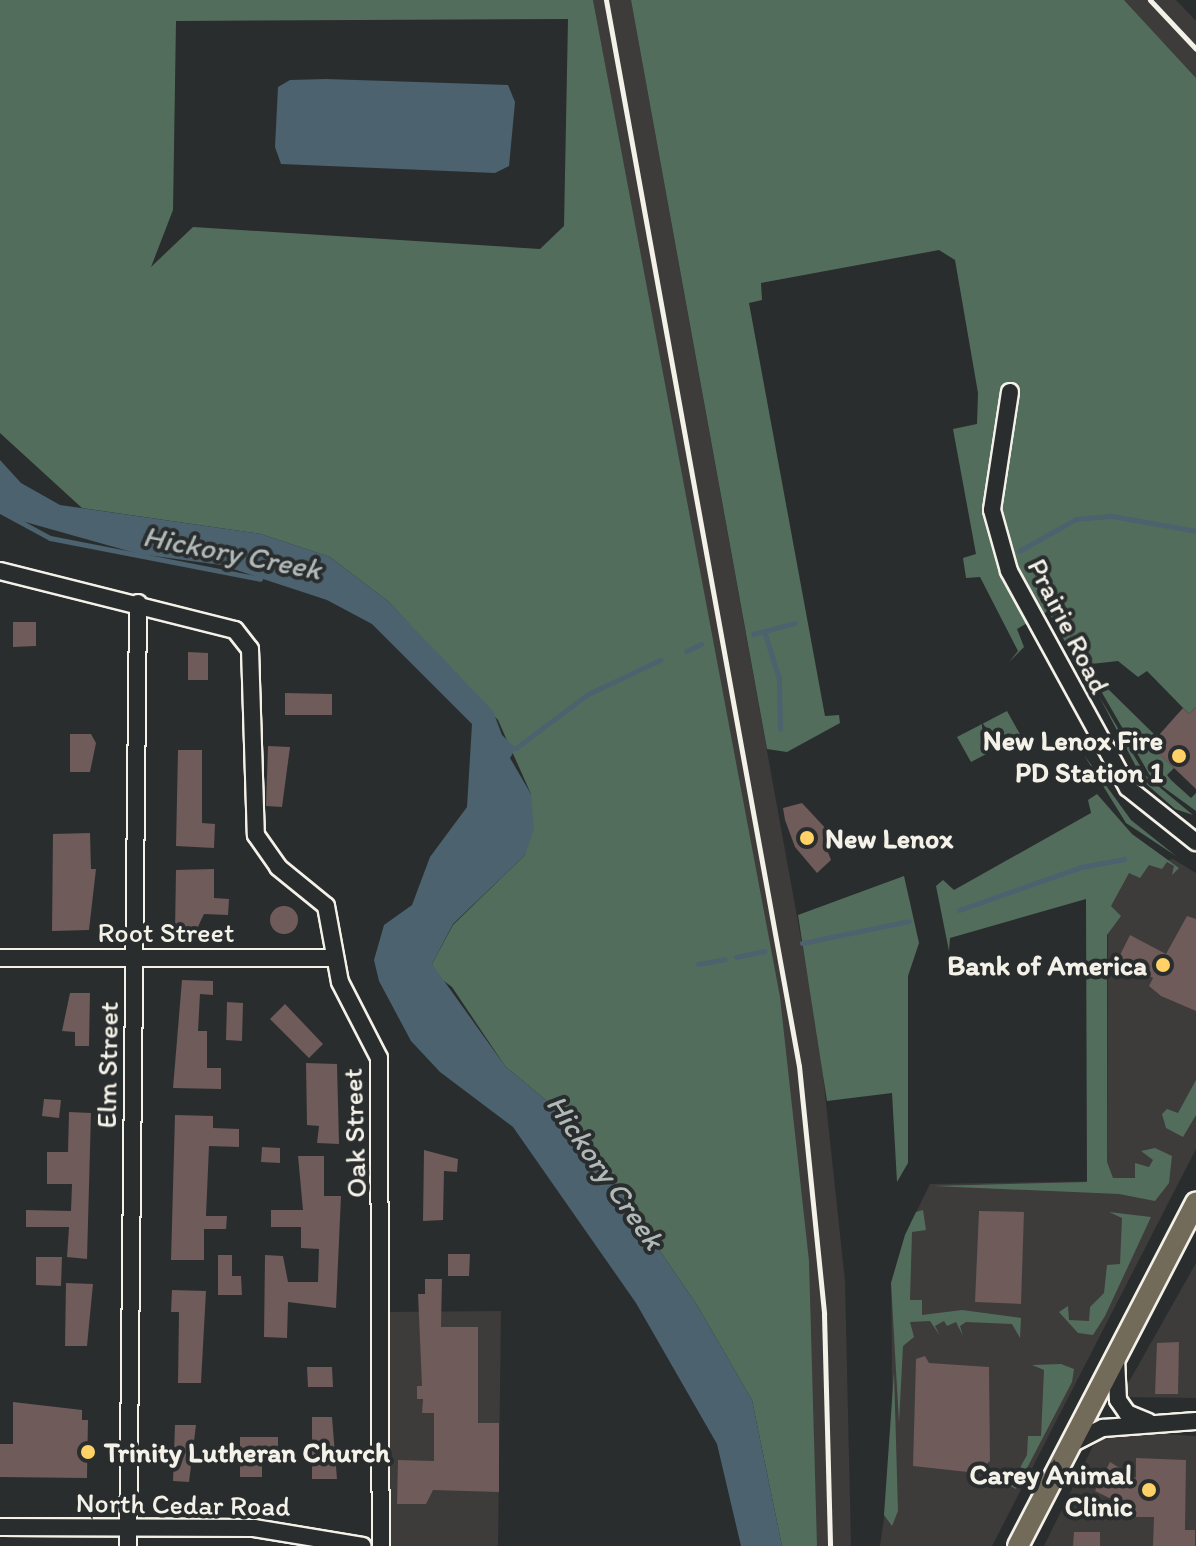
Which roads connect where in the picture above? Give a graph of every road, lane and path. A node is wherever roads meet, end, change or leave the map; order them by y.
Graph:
1 (1010, 392) dead end
2 (0, 571) edge
3 (138, 603) junction
4 (1196, 842) edge
5 (135, 957) junction
6 (0, 958) edge
7 (332, 958) junction
8 (1196, 1202) edge
9 (1114, 1360) junction
10 (1196, 1421) edge
11 (1149, 1423) junction
12 (1071, 1444) junction
13 (0, 1527) edge
14 (127, 1528) junction
15 (128, 1546) edge
16 (363, 1546) edge
17 (381, 1546) edge
18 (1018, 1546) edge

1 - 4 street, Prairie Road
2 - 3 street
3 - 5 street, Elm Street
3 - 7 street, Oak Street
5 - 6 street, Root Street
5 - 7 street, Root Street
5 - 14 street, Elm Street
7 - 17 street, Oak Street
8 - 9 main road
9 - 11 street
9 - 12 main road
10 - 11 street
11 - 12 street
12 - 18 main road
13 - 14 street, North Cedar Road
14 - 15 street, Elm Street
14 - 16 street, North Cedar Road

